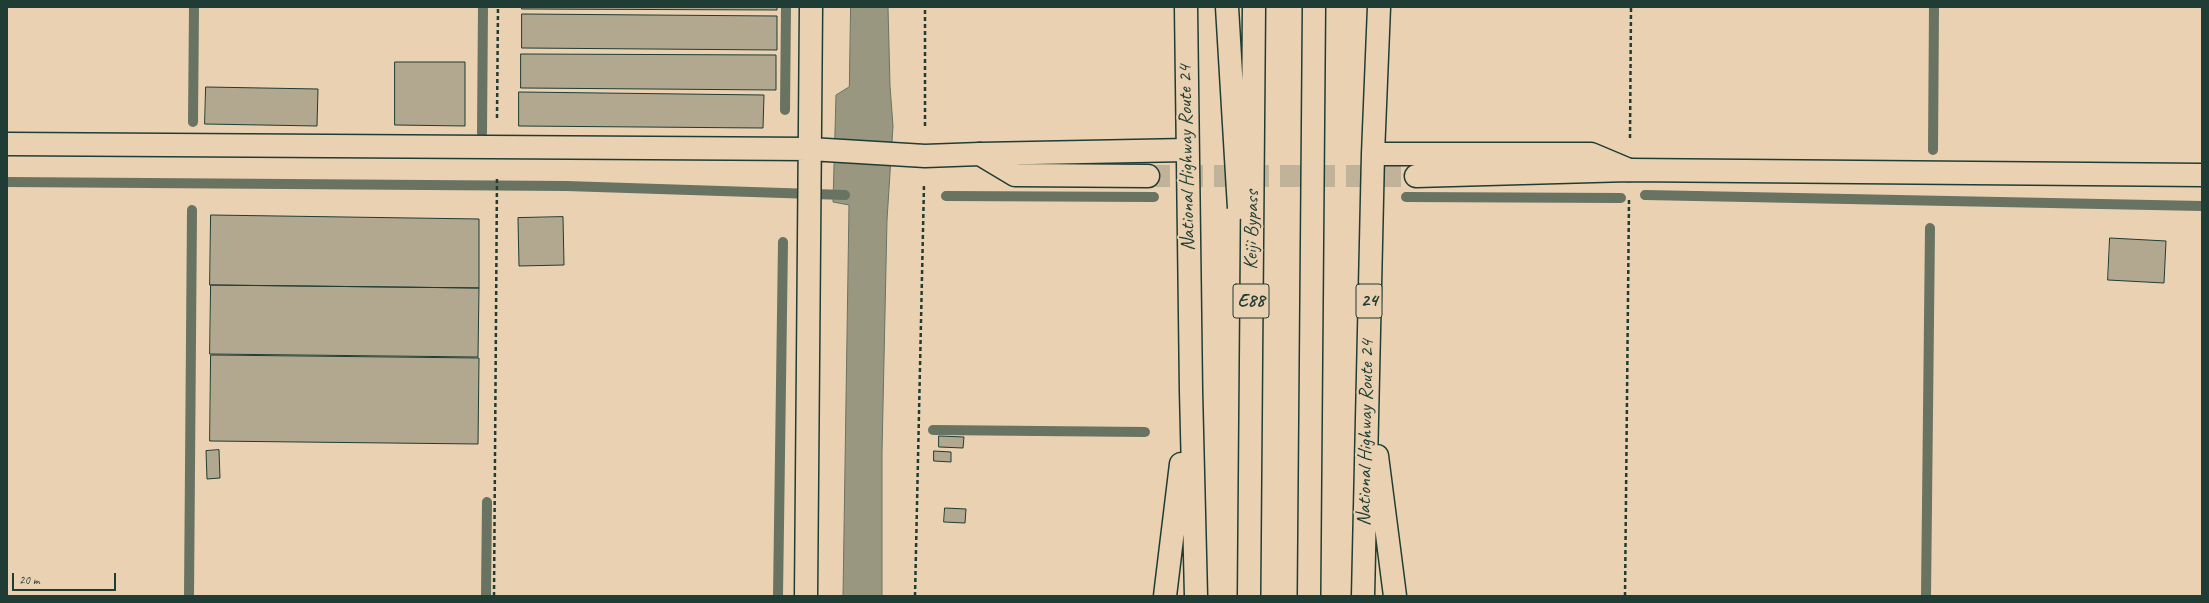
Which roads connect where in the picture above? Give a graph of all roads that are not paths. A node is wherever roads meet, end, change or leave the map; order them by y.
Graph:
1 (812, 7) edge
2 (1186, 7) edge
3 (1227, 7) edge
4 (1254, 7) edge
5 (1314, 7) edge
6 (1379, 7) edge
7 (7, 144) edge
8 (1187, 150) junction
9 (980, 154) junction
10 (1373, 154) junction
11 (810, 160) junction
12 (1629, 170) junction
13 (2202, 175) edge
14 (1148, 176) tunnel mouth
15 (1416, 176) tunnel mouth
16 (1367, 386) junction
17 (1191, 391) junction
18 (1250, 399) junction
19 (806, 596) edge
20 (1165, 596) edge
21 (1196, 596) edge
22 (1249, 596) edge
23 (1309, 596) edge
24 (1363, 596) edge
25 (1395, 596) edge

1 - 11 main road
2 - 8 main road, National Highway Route 24
3 - 18 main road, bridge
4 - 18 main road, Keiji Bypass / E88, bridge
5 - 23 main road, bridge
6 - 10 main road, National Highway Route 24 / 24
7 - 11 main road
8 - 9 main road
8 - 17 main road, National Highway Route 24
9 - 11 main road
9 - 14 main road
10 - 12 main road
10 - 16 main road, National Highway Route 24 / 24
11 - 19 main road
12 - 13 main road
12 - 15 main road
16 - 24 main road, National Highway Route 24 / 24
16 - 25 main road
17 - 20 main road
17 - 21 main road, National Highway Route 24
18 - 22 main road, Keiji Bypass / E88, bridge

